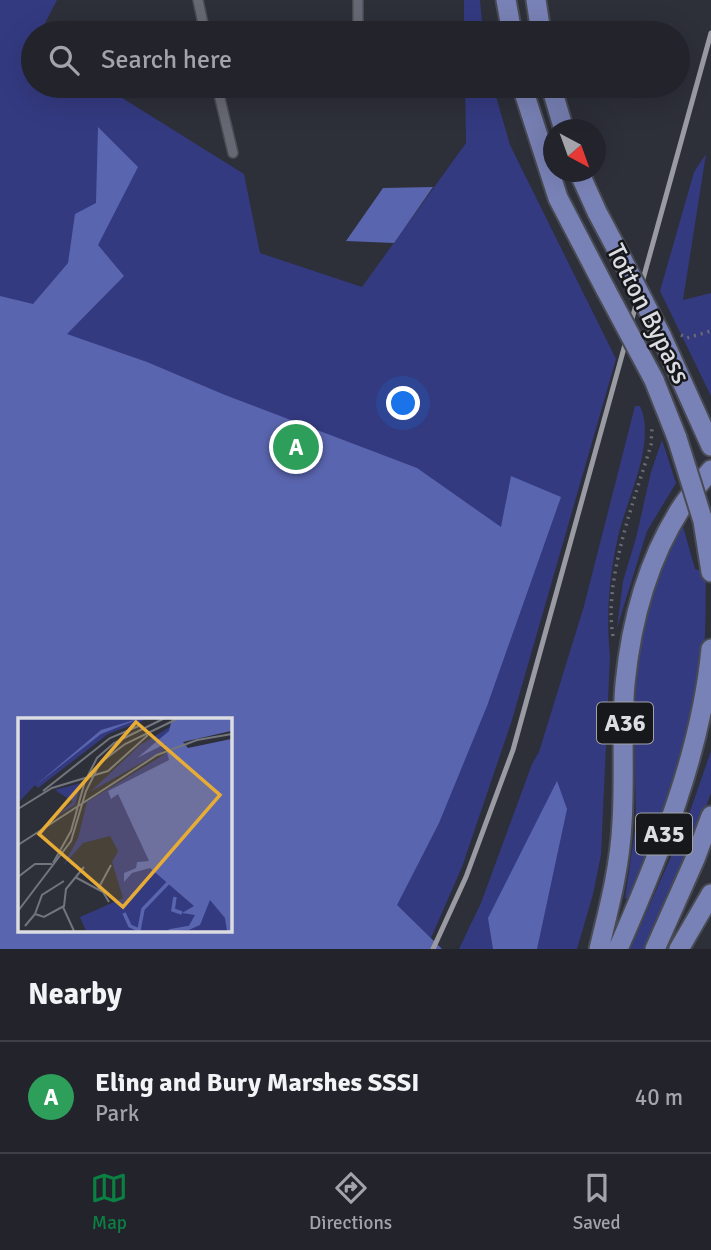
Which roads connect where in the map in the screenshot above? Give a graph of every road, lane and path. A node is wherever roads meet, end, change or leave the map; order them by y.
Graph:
1 (198, 0) edge
2 (358, 0) edge
3 (506, 0) edge
4 (536, 0) edge
5 (202, 21) edge
6 (358, 21) edge
7 (510, 21) edge
8 (539, 21) edge
9 (221, 98) edge
10 (526, 98) edge
11 (555, 98) edge
12 (561, 119) edge
13 (233, 153) dead end
14 (584, 182) edge
15 (711, 331) edge
16 (661, 335) junction
17 (652, 422) dead end
18 (711, 446) edge
19 (711, 470) edge
20 (711, 572) edge
21 (614, 642) dead end
22 (711, 649) edge
23 (711, 816) edge
24 (711, 894) edge
25 (599, 949) edge
26 (618, 949) edge
27 (654, 949) edge
28 (679, 949) edge

1 - 5 lane
2 - 6 lane
3 - 7 main road
4 - 8 main road
9 - 13 lane
10 - 20 main road, Totton Bypass, bridge
11 - 12 main road
14 - 16 main road, Totton Bypass, bridge
15 - 16 path
16 - 18 main road, Totton Bypass
17 - 21 path
19 - 25 main road, A36
22 - 26 main road, A35
23 - 27 main road, A35
24 - 28 main road

